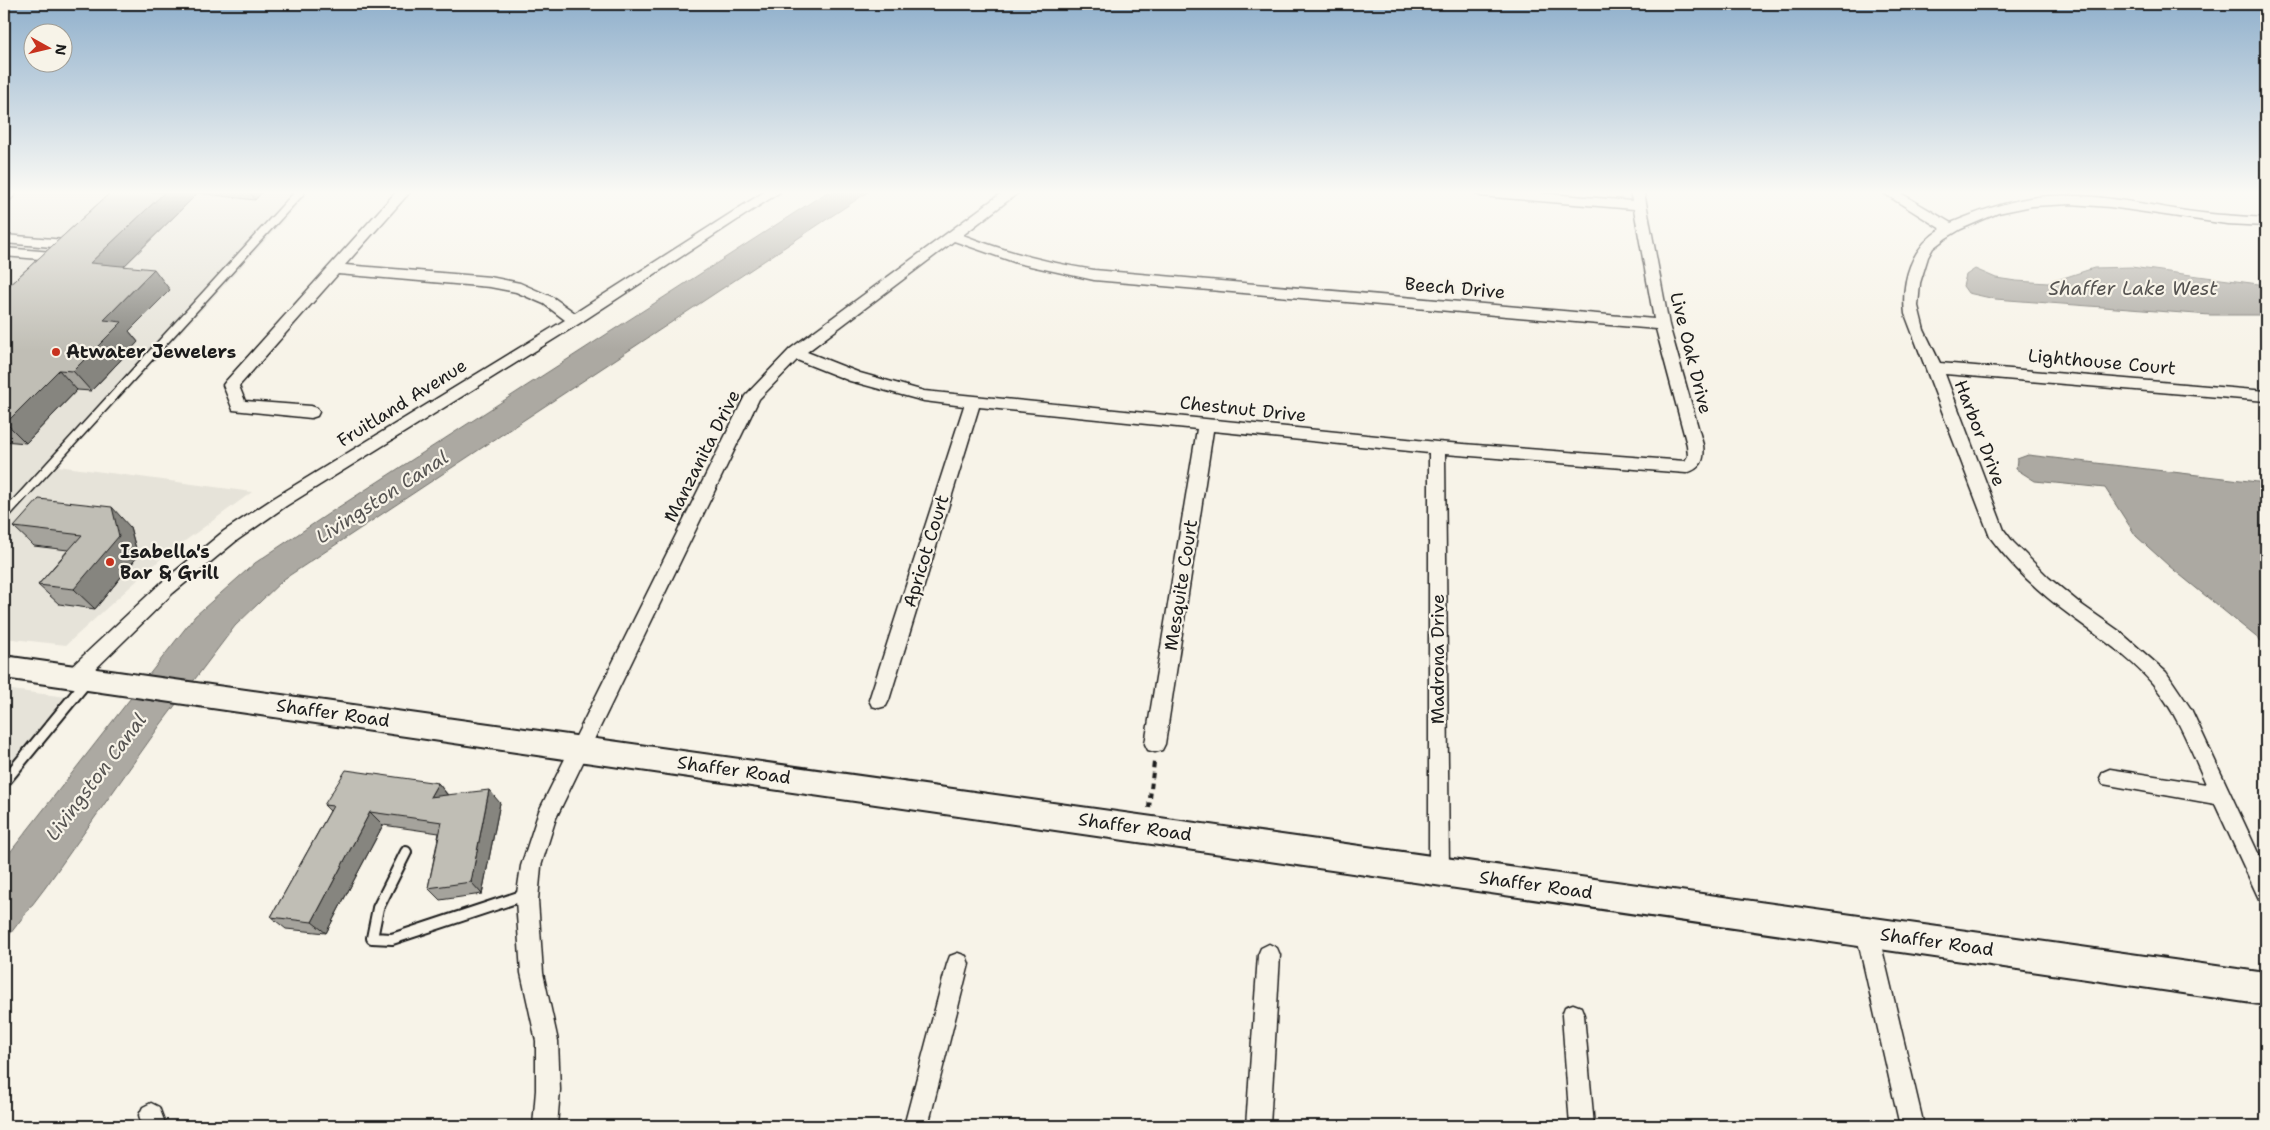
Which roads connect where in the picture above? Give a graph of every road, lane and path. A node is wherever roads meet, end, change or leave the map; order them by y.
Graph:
1 (72, 245) edge
2 (252, 245) edge
3 (356, 245) edge
4 (691, 245) edge
5 (941, 245) edge
6 (975, 245) edge
7 (1647, 245) edge
8 (1928, 245) edge
9 (68, 251) edge
10 (4, 252) edge
11 (59, 260) edge
12 (335, 269) junction
13 (575, 320) junction
14 (1662, 325) junction
15 (795, 353) junction
16 (1934, 368) junction
17 (2266, 396) edge
18 (973, 402) junction
19 (310, 412) dead end
20 (1206, 426) junction
21 (1437, 448) junction
22 (1693, 464) joint
23 (4, 516) edge
24 (4, 667) edge
25 (81, 678) junction
26 (879, 700) dead end
27 (1155, 744) joint
28 (580, 748) junction
29 (2110, 778) dead end
30 (4, 782) edge
31 (2223, 796) junction
32 (1146, 829) junction
33 (406, 852) dead end
34 (1439, 871) junction
35 (2266, 892) edge
36 (528, 894) junction
37 (1867, 932) junction
38 (1269, 955) dead end
39 (958, 964) dead end
40 (2266, 989) edge
41 (1573, 1015) dead end
42 (545, 1126) edge
43 (916, 1126) edge
44 (1258, 1126) edge
45 (1582, 1126) edge
46 (1912, 1126) edge

1 - 9 lane
2 - 23 lane
3 - 12 street
4 - 13 street, Fruitland Avenue
5 - 15 street, Manzanita Drive
6 - 14 street, Beech Drive
7 - 14 street, Live Oak Drive
8 - 16 street, Harbor Drive
10 - 11 lane
12 - 13 street
12 - 19 street
13 - 25 street, Fruitland Avenue
14 - 22 street, Live Oak Drive
15 - 18 street, Chestnut Drive
15 - 28 street, Manzanita Drive
16 - 17 street, Lighthouse Court
16 - 31 street, Harbor Drive
18 - 20 street, Chestnut Drive
18 - 26 street, Apricot Court
20 - 21 street, Chestnut Drive
20 - 27 street, Mesquite Court
21 - 22 street, Chestnut Drive
21 - 34 street, Madrona Drive
24 - 25 main road, Shaffer Road
25 - 28 main road, Shaffer Road
25 - 30 lane
27 - 32 path
28 - 32 main road, Shaffer Road
28 - 36 street, Manzanita Drive
29 - 31 street
31 - 35 street, Harbor Drive
32 - 34 main road, Shaffer Road
33 - 36 lane
34 - 37 main road, Shaffer Road
36 - 42 street, Manzanita Drive
37 - 40 main road, Shaffer Road
37 - 46 street
38 - 44 street
39 - 43 street
41 - 45 street

